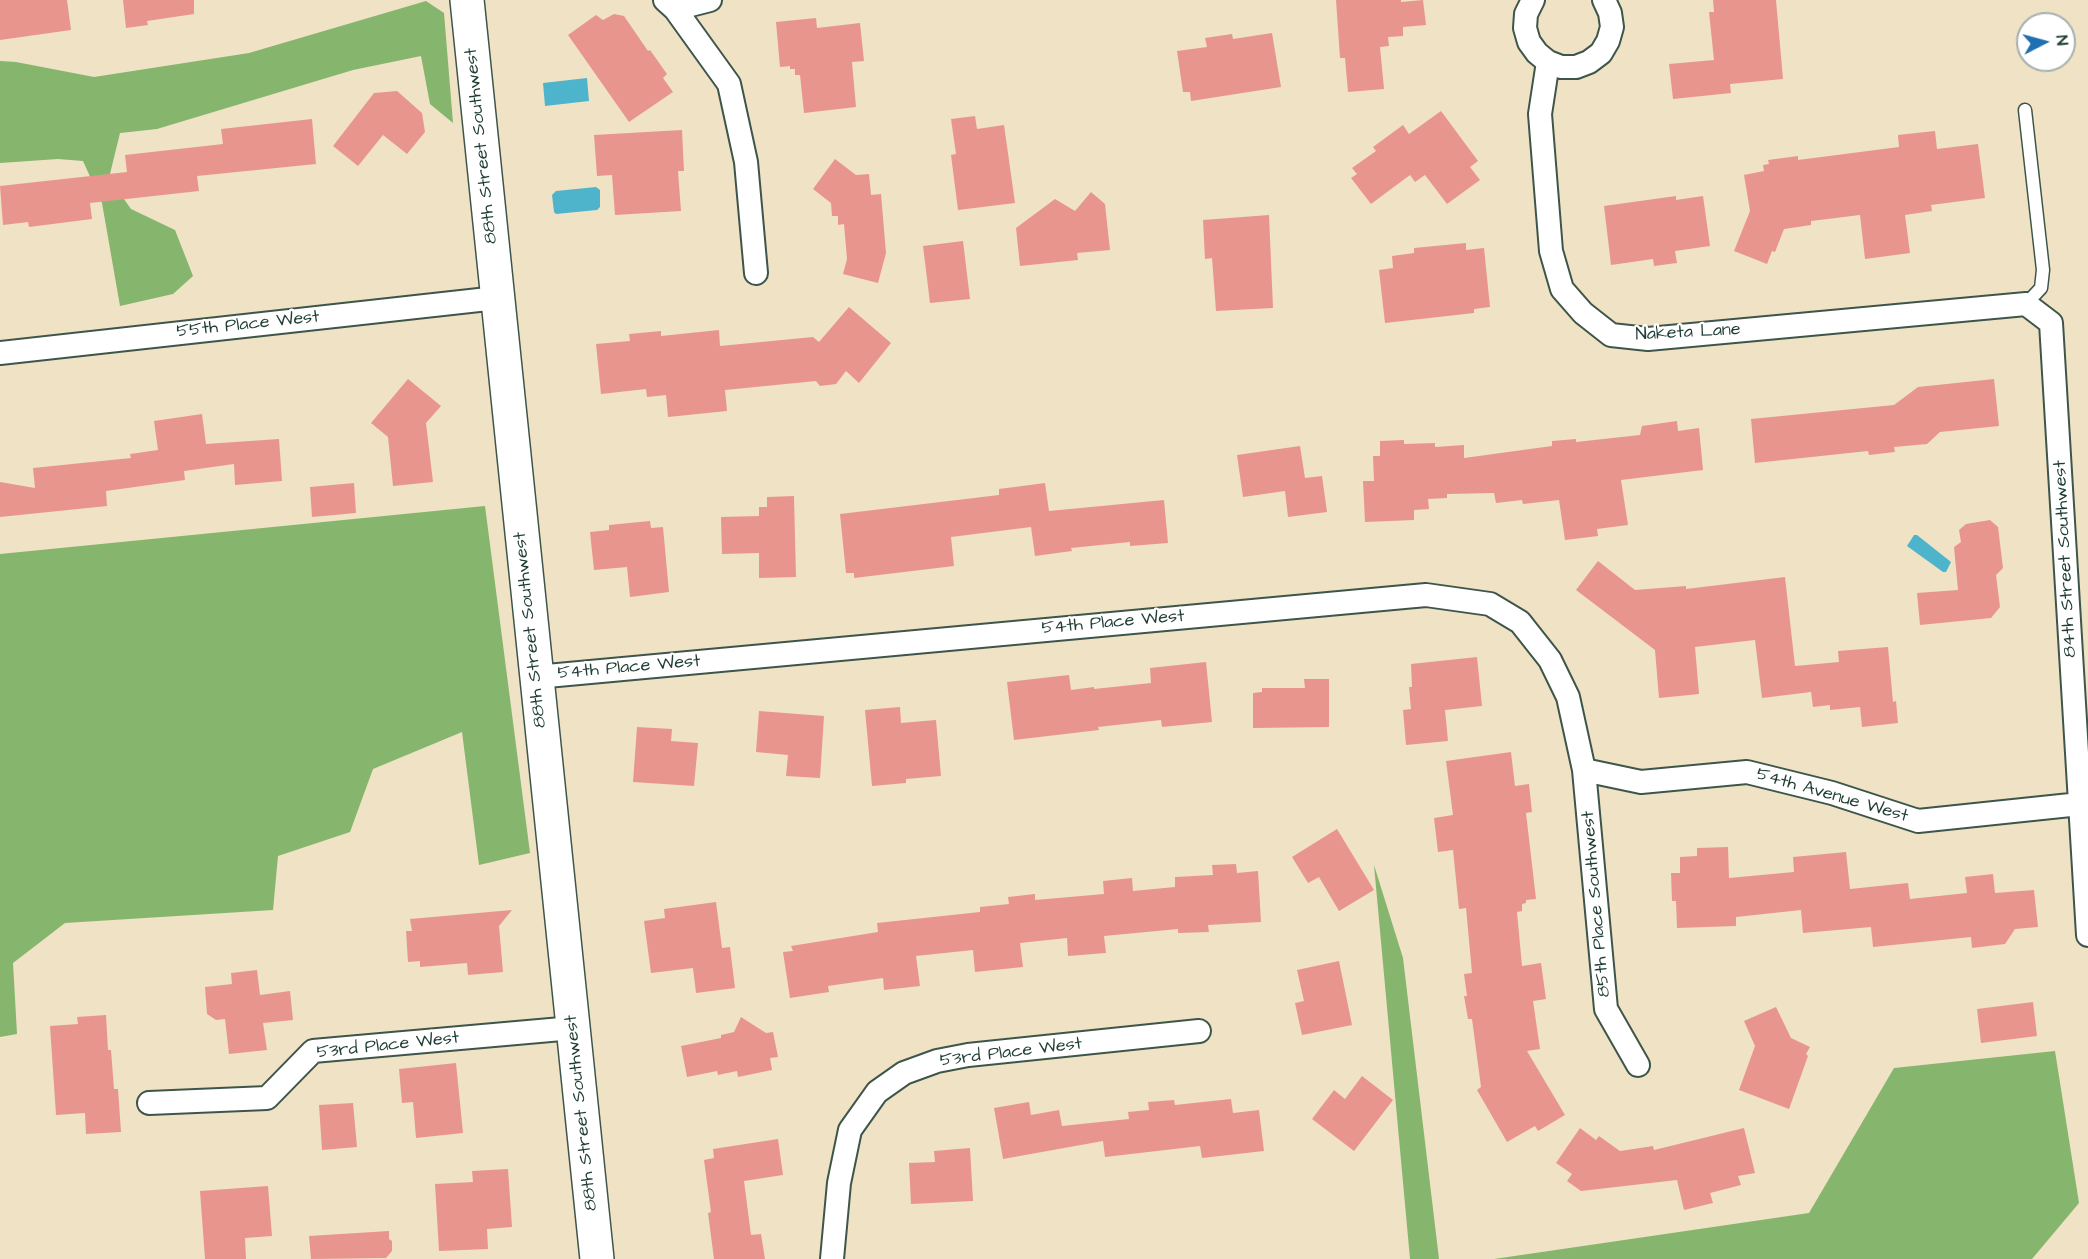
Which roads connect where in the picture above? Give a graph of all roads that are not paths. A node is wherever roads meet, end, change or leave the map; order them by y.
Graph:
1 (468, 0) edge
2 (710, 0) edge
3 (1533, 0) edge
4 (1604, 0) edge
5 (670, 4) edge
6 (1548, 62) junction
7 (2025, 110) dead end
8 (756, 273) dead end
9 (496, 298) junction
10 (2026, 304) junction
11 (0, 353) edge
12 (536, 677) junction
13 (1584, 770) junction
14 (2080, 804) junction
15 (2088, 935) edge
16 (573, 1028) junction
17 (1199, 1031) dead end
18 (1638, 1065) dead end
19 (149, 1103) dead end
20 (597, 1259) edge
21 (832, 1259) edge

1 - 9 street, 88th Street Southwest
2 - 5 street
3 - 6 street
4 - 6 street
5 - 8 street
6 - 10 street, Naketa Lane
7 - 10 lane
9 - 11 street, 55th Place West
9 - 12 street, 88th Street Southwest
10 - 14 street, 84th Street Southwest
12 - 13 street, 54th Place West
12 - 16 street, 88th Street Southwest
13 - 14 street, 54th Avenue West
13 - 18 street, 85th Place Southwest
14 - 15 street, 84th Street Southwest
16 - 19 street, 53rd Place West
16 - 20 street, 88th Street Southwest
17 - 21 street, 53rd Place West

